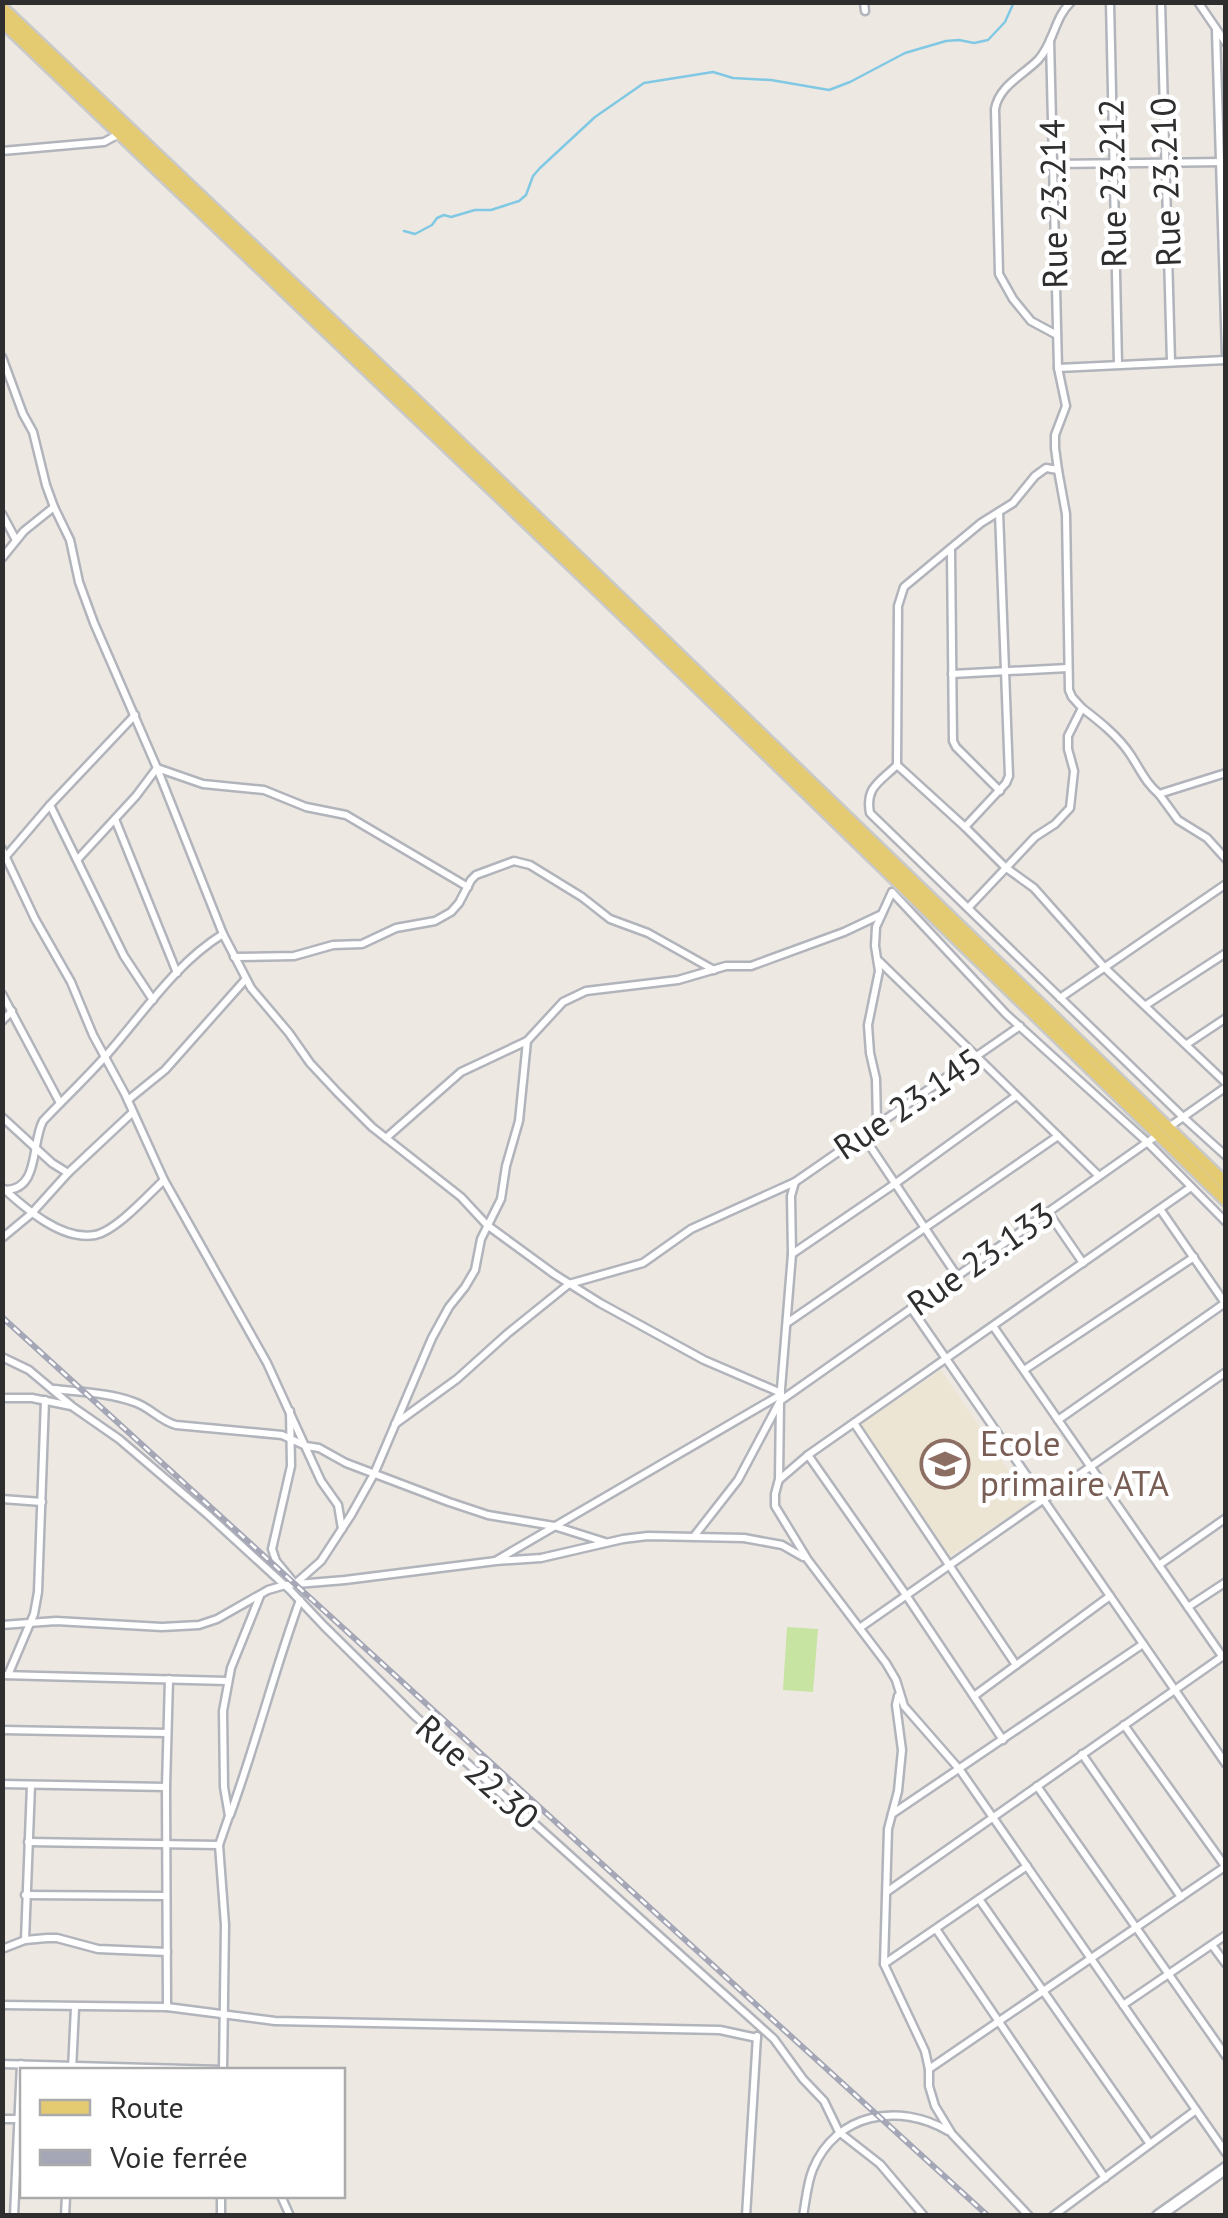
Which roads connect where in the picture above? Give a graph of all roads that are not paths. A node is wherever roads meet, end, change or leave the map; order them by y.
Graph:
1 (1071, 2) edge
2 (1110, 2) edge
3 (1161, 2) edge
4 (1198, 2) edge
5 (2, 8) edge
6 (2, 22) edge
7 (1216, 30) junction
8 (1050, 40) junction
9 (1226, 44) edge
10 (120, 133) junction
11 (2, 151) edge
12 (1112, 162) junction
13 (1165, 162) junction
14 (1223, 163) edge
15 (1054, 164) junction
16 (1057, 335) junction
17 (1226, 357) edge
18 (2, 358) edge
19 (1171, 362) junction
20 (1118, 364) junction
21 (1058, 368) junction
22 (1058, 470) junction
23 (54, 508) junction
24 (999, 512) junction
25 (2, 514) edge
26 (16, 540) junction
27 (951, 550) junction
28 (2, 558) edge
29 (1068, 668) junction
30 (1006, 672) junction
31 (952, 674) junction
32 (1082, 708) junction
33 (134, 715) junction
34 (897, 765) junction
35 (157, 768) junction
36 (1226, 773) edge
37 (1000, 791) junction
38 (1159, 794) junction
39 (50, 805) junction
40 (115, 819) junction
41 (966, 827) junction
42 (4, 855) edge
43 (1226, 859) edge
44 (77, 860) junction
45 (1005, 867) junction
46 (894, 879) junction
47 (1226, 884) edge
48 (468, 887) junction
49 (968, 907) junction
50 (881, 914) junction
51 (223, 934) junction
52 (1226, 952) edge
53 (234, 957) junction
54 (879, 961) junction
55 (1105, 968) junction
56 (714, 970) junction
57 (177, 973) junction
58 (245, 980) junction
59 (2, 994) edge
60 (1060, 998) junction
61 (152, 1000) junction
62 (1146, 1005) junction
63 (12, 1011) junction
64 (1226, 1018) edge
65 (2, 1021) edge
66 (1020, 1026) junction
67 (527, 1042) junction
68 (1186, 1044) junction
69 (105, 1057) junction
70 (976, 1058) junction
71 (1226, 1085) edge
72 (1016, 1096) junction
73 (128, 1100) junction
74 (60, 1102) junction
75 (133, 1112) junction
76 (1183, 1117) junction
77 (2, 1118) edge
78 (878, 1123) junction
79 (1163, 1131) junction
80 (862, 1134) junction
81 (1058, 1136) junction
82 (386, 1138) junction
83 (1147, 1142) junction
84 (36, 1148) junction
85 (1226, 1156) edge
86 (68, 1173) junction
87 (1099, 1176) junction
88 (164, 1180) junction
89 (795, 1182) junction
90 (896, 1183) junction
91 (1226, 1184) edge
92 (1191, 1188) junction
93 (4, 1189) edge
94 (1226, 1200) edge
95 (1160, 1209) junction
96 (1048, 1212) junction
97 (32, 1214) junction
98 (1226, 1222) edge
99 (488, 1224) junction
100 (925, 1228) junction
101 (2, 1238) edge
102 (792, 1254) junction
103 (1194, 1257) junction
104 (1084, 1263) junction
105 (957, 1276) junction
106 (568, 1284) junction
107 (1225, 1303) edge
108 (911, 1308) junction
109 (787, 1323) junction
110 (993, 1326) junction
111 (2, 1356) edge
112 (946, 1359) junction
113 (1024, 1371) junction
114 (1226, 1372) edge
115 (52, 1389) junction
116 (780, 1396) junction
117 (2, 1398) edge
118 (45, 1400) junction
119 (72, 1407) junction
120 (290, 1411) junction
121 (1058, 1420) junction
122 (854, 1423) junction
123 (394, 1425) junction
124 (290, 1439) junction
125 (306, 1446) junction
126 (808, 1455) junction
127 (1090, 1466) junction
128 (374, 1474) junction
129 (779, 1479) junction
130 (2, 1499) edge
131 (1044, 1500) junction
132 (42, 1502) junction
133 (1226, 1518) edge
134 (554, 1526) junction
135 (342, 1528) junction
136 (695, 1536) junction
137 (606, 1542) junction
138 (808, 1560) junction
139 (496, 1561) junction
140 (1159, 1565) junction
141 (949, 1566) junction
142 (1226, 1582) edge
143 (295, 1584) junction
144 (285, 1585) junction
145 (260, 1595) junction
146 (906, 1596) junction
147 (1110, 1596) junction
148 (300, 1600) junction
149 (1188, 1607) junction
150 (30, 1624) junction
151 (2, 1625) edge
152 (861, 1627) junction
153 (1143, 1644) junction
154 (1224, 1655) edge
155 (1016, 1665) junction
156 (5, 1675) edge
157 (168, 1679) junction
158 (227, 1681) junction
159 (1175, 1689) junction
160 (899, 1694) junction
161 (974, 1696) junction
162 (1124, 1725) junction
163 (2, 1730) edge
164 (167, 1732) junction
165 (1003, 1740) junction
166 (1082, 1754) junction
167 (1226, 1764) edge
168 (960, 1770) junction
169 (2, 1784) edge
170 (31, 1785) junction
171 (1037, 1786) junction
172 (166, 1787) junction
173 (892, 1814) junction
174 (230, 1816) junction
175 (994, 1817) junction
176 (28, 1842) junction
177 (166, 1844) junction
178 (219, 1845) junction
179 (1027, 1866) junction
180 (1225, 1866) edge
181 (887, 1892) junction
182 (25, 1895) junction
183 (166, 1896) junction
184 (1181, 1896) junction
185 (979, 1899) junction
186 (1136, 1928) junction
187 (936, 1929) junction
188 (1226, 1936) edge
189 (25, 1940) junction
190 (1212, 1945) junction
191 (2, 1948) edge
192 (167, 1952) junction
193 (1091, 1959) junction
194 (884, 1964) junction
195 (1226, 1964) edge
196 (1169, 1974) junction
197 (1044, 1992) junction
198 (1123, 2005) junction
199 (2, 2006) edge
200 (75, 2008) junction
201 (166, 2008) junction
202 (224, 2016) junction
203 (1000, 2022) junction
204 (758, 2024) junction
205 (757, 2038) junction
206 (1226, 2056) edge
207 (2, 2064) edge
208 (21, 2064) junction
209 (21, 2068) edge
210 (72, 2068) edge
211 (223, 2068) edge
212 (929, 2069) junction
213 (20, 2083) edge
214 (1196, 2110) junction
215 (2, 2120) edge
216 (18, 2120) junction
217 (839, 2132) junction
218 (952, 2134) junction
219 (1150, 2144) junction
220 (1226, 2153) edge
221 (1226, 2168) edge
222 (1104, 2178) junction
223 (14, 2216) edge
224 (746, 2216) edge
225 (803, 2216) edge
226 (924, 2216) edge
227 (1030, 2216) edge
228 (1053, 2216) edge
229 (1158, 2216) edge

1 - 8 street
2 - 12 street, Rue 23.212
3 - 13 street, Rue 23.210
4 - 7 street
5 - 46 main road
6 - 10 main road
7 - 9 street
7 - 14 street
8 - 15 street, Rue 23.214
8 - 16 street
10 - 11 street
10 - 46 main road
12 - 13 street
12 - 15 street
12 - 20 street, Rue 23.212
13 - 14 street
13 - 19 street, Rue 23.210
14 - 17 street
15 - 16 street, Rue 23.214
16 - 21 street, Rue 23.214
17 - 19 street
18 - 23 street
19 - 20 street
20 - 21 street
21 - 22 street, Rue 23.214
22 - 24 street
22 - 29 street, Rue 23.214
23 - 26 street
23 - 33 street
24 - 27 street
24 - 30 street
25 - 26 street
26 - 28 street
27 - 31 street
27 - 34 street
29 - 30 street
29 - 32 street, Rue 23.214
30 - 31 street
30 - 37 street
31 - 37 street
32 - 38 street
32 - 45 street
33 - 35 street
33 - 39 street
34 - 41 street
34 - 49 street
35 - 40 street
35 - 48 street
35 - 51 street
36 - 38 street
37 - 41 street
38 - 43 street
39 - 42 street
39 - 44 street
40 - 44 street
40 - 57 street
41 - 45 street
42 - 69 street
44 - 61 street
45 - 49 street
45 - 55 street
46 - 50 street
46 - 66 street
46 - 79 main road
47 - 55 street
48 - 53 street
48 - 56 street
49 - 60 street
50 - 54 street
50 - 56 street
51 - 53 street
51 - 57 street
52 - 62 street
53 - 58 street
54 - 70 street
54 - 78 street
55 - 60 street
55 - 62 street
56 - 67 street
57 - 61 street
58 - 73 street
58 - 82 street
59 - 63 street
60 - 76 street
61 - 69 street
62 - 68 street
63 - 65 street
63 - 74 street
64 - 68 street
66 - 70 street, Rue 23.145
66 - 83 street
67 - 82 street
67 - 99 street
68 - 71 street
69 - 73 street
69 - 74 street
70 - 72 street
70 - 78 street, Rue 23.145
71 - 76 street, Rue 23.133
72 - 81 street
72 - 90 street
73 - 75 street
74 - 84 street
75 - 86 street
75 - 88 street
76 - 79 street, Rue 23.133
76 - 85 street
77 - 84 street
78 - 80 street, Rue 23.145
79 - 83 street, Rue 23.133
79 - 91 main road
79 - 94 main road
80 - 89 street, Rue 23.145
80 - 90 street
81 - 87 street
81 - 100 street
82 - 99 street
83 - 87 street, Rue 23.133
83 - 92 street
84 - 86 street
84 - 93 street
86 - 97 street
87 - 96 street, Rue 23.133
88 - 97 street
88 - 120 street
89 - 102 street
89 - 106 street, Rue 23.145
90 - 100 street
90 - 102 street
92 - 95 street
92 - 98 street
93 - 97 street
95 - 103 street
95 - 104 street
96 - 104 street
96 - 105 street, Rue 23.133
97 - 101 street
99 - 106 street
99 - 123 street
100 - 105 street
100 - 109 street
102 - 109 street
103 - 107 street
103 - 113 street
104 - 110 street
105 - 108 street, Rue 23.133
106 - 116 street
106 - 123 street
107 - 121 street
108 - 112 street
108 - 116 street, Rue 23.133
109 - 116 street
110 - 112 street
110 - 113 street
111 - 115 street, Rue 22.30
112 - 122 street
112 - 131 street
113 - 121 street
114 - 127 street
115 - 119 street, Rue 22.30
115 - 124 street
116 - 129 street
116 - 134 street, Rue 23.133
116 - 136 street
117 - 118 street
118 - 119 street
118 - 132 street
119 - 144 street, Rue 22.30
120 - 124 street
120 - 125 street
121 - 127 street
122 - 126 street
122 - 141 street
123 - 128 street
124 - 125 street
124 - 143 street
125 - 128 street
125 - 135 street
126 - 129 street
126 - 146 street
127 - 131 street
127 - 140 street
128 - 134 street
128 - 135 street
129 - 138 street
130 - 132 street
131 - 141 street
131 - 147 street
132 - 150 street
133 - 140 street
134 - 137 street
134 - 139 street, Rue 23.133
135 - 143 street
136 - 137 street
136 - 138 street
137 - 139 street
138 - 152 street
139 - 143 street
140 - 149 street
141 - 146 street
141 - 155 street
142 - 149 street
143 - 144 street
144 - 145 street
144 - 148 street, Rue 22.30
145 - 150 street
145 - 158 street
146 - 152 street
146 - 161 street
147 - 153 street
147 - 155 street
148 - 174 street
148 - 204 street, Rue 22.30
149 - 154 street
150 - 151 street
150 - 156 street
152 - 160 street
153 - 159 street
153 - 165 street
154 - 159 street
155 - 161 street
156 - 157 street
157 - 158 street
157 - 164 street
158 - 174 street
159 - 162 street
159 - 167 street
160 - 168 street
160 - 173 street
161 - 165 street
162 - 166 street
162 - 180 street
163 - 164 street
164 - 172 street
165 - 168 street
166 - 171 street
166 - 184 street
168 - 173 street
168 - 175 street
169 - 170 street
170 - 172 street
170 - 176 street
171 - 175 street
171 - 186 street
172 - 177 street
173 - 181 street
174 - 178 street
175 - 179 street
175 - 181 street
176 - 177 street
176 - 182 street
177 - 178 street
177 - 183 street
178 - 202 street
179 - 185 street
179 - 193 street
180 - 184 street
181 - 194 street
182 - 183 street
182 - 189 street
183 - 192 street
184 - 186 street
185 - 187 street
185 - 197 street
186 - 193 street
186 - 196 street
187 - 194 street
187 - 203 street
188 - 190 street
189 - 191 street
189 - 192 street
190 - 195 street
190 - 196 street
192 - 201 street
193 - 197 street
193 - 198 street
194 - 212 street
196 - 198 street
196 - 206 street
197 - 203 street
197 - 219 street
198 - 214 street
199 - 200 street
200 - 201 street
200 - 210 street
201 - 202 street
202 - 205 street
202 - 211 street
203 - 212 street
203 - 222 street
204 - 205 street
204 - 217 street, Rue 22.30
205 - 224 street
207 - 208 street
208 - 209 street
208 - 210 street
212 - 218 street
213 - 216 street
214 - 219 street
214 - 220 street
215 - 216 street
216 - 223 street
217 - 218 street
217 - 225 street
217 - 226 street, Rue 22.30
218 - 227 street
219 - 222 street
221 - 229 street
222 - 228 street

